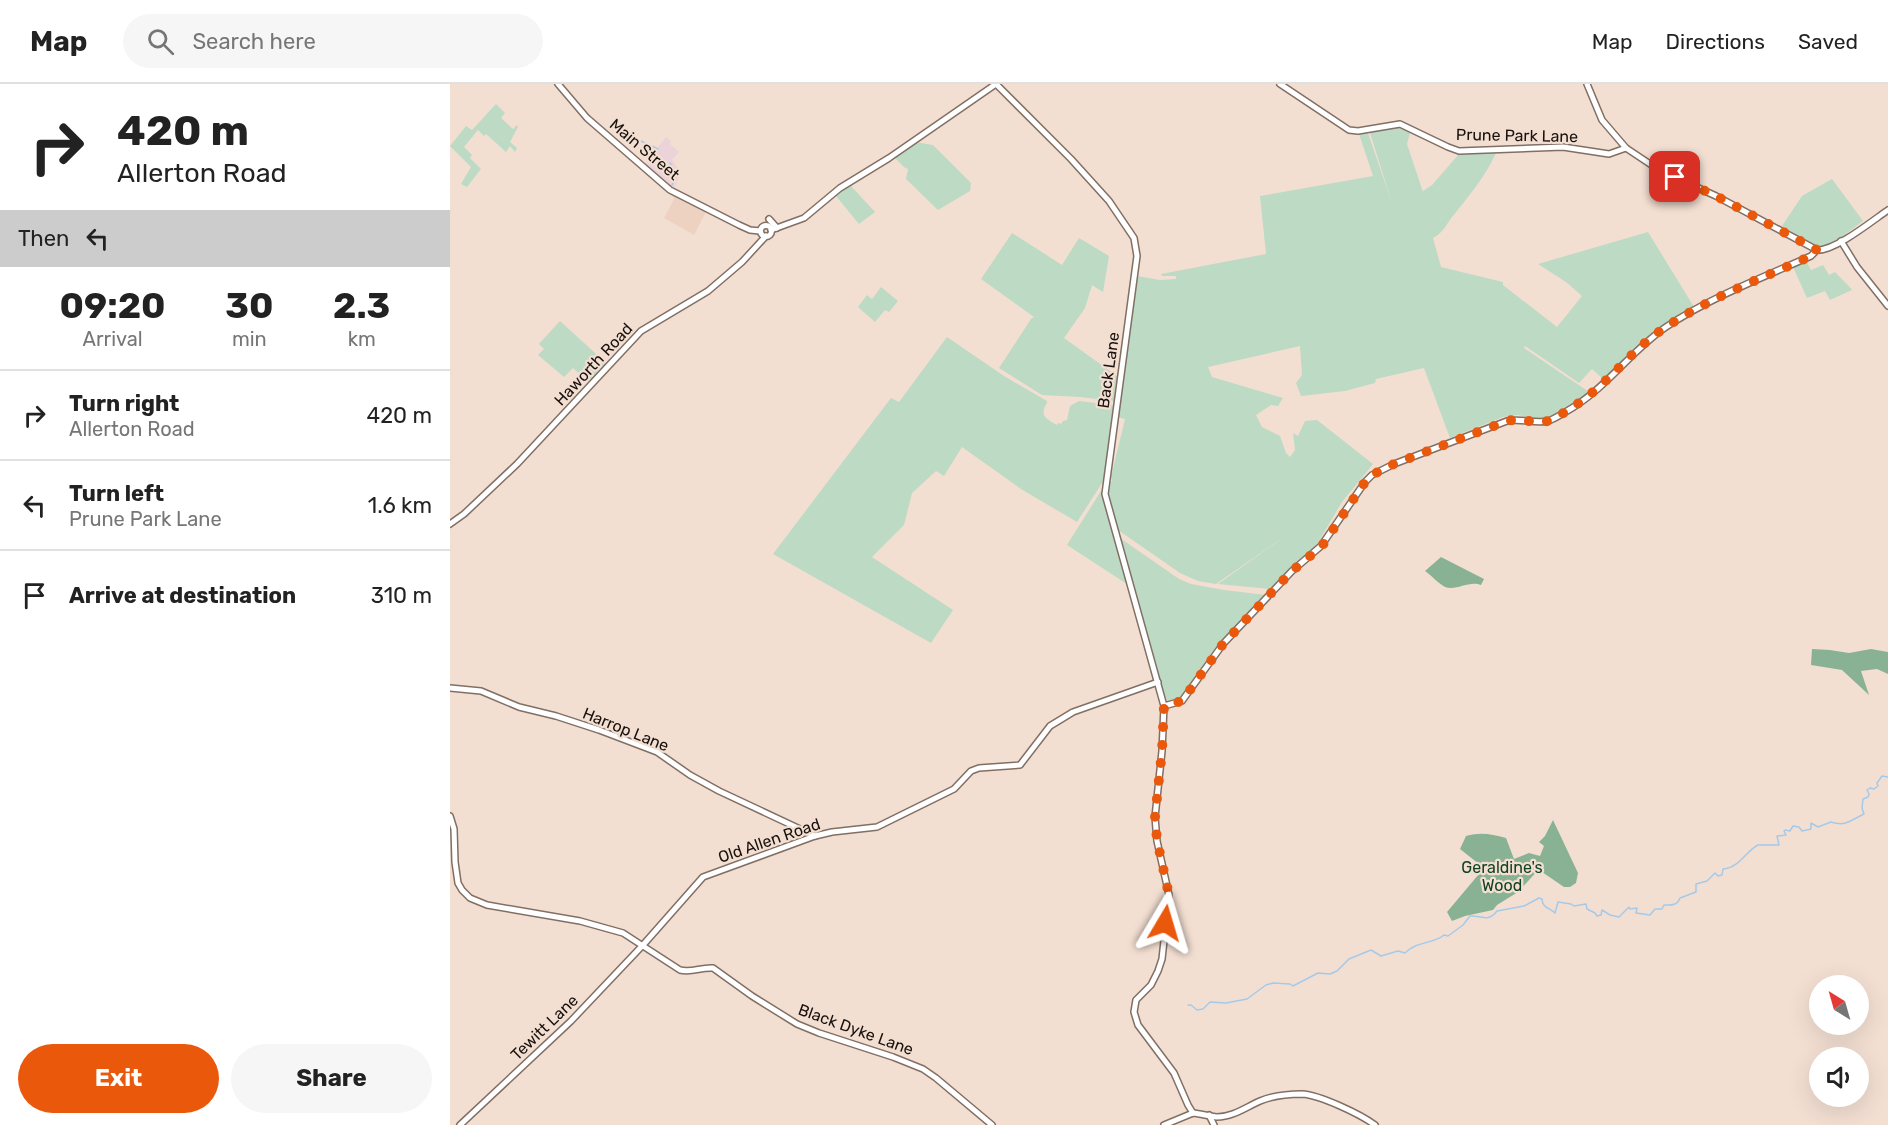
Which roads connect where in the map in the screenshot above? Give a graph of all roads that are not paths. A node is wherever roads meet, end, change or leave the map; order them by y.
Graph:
1 (558, 84) edge
2 (996, 84) edge
3 (1280, 84) edge
4 (1587, 84) edge
5 (1626, 148) junction
6 (1888, 210) edge
7 (769, 219) dead end
8 (777, 228) junction
9 (771, 230) junction
10 (760, 231) junction
11 (766, 236) junction
12 (1841, 242) junction
13 (1817, 250) junction
14 (1888, 306) edge
15 (450, 524) edge
16 (1158, 682) junction
17 (450, 688) edge
18 (1164, 706) junction
19 (450, 816) edge
20 (815, 836) junction
21 (643, 945) junction
22 (1193, 1113) junction
23 (1209, 1115) junction
24 (460, 1125) edge
25 (992, 1125) edge
26 (1164, 1125) edge
27 (1214, 1125) edge
28 (1375, 1125) edge

1 - 10 street, Main Street
2 - 8 street
2 - 16 street, Back Lane
3 - 5 street, Prune Park Lane
4 - 5 street
5 - 13 street
6 - 12 street
7 - 8 street
8 - 9 street
9 - 10 street
9 - 11 street, Haworth Road
10 - 11 street
11 - 15 street, Haworth Road
12 - 13 street
12 - 14 street
13 - 18 street
16 - 18 street, Back Lane
16 - 20 street, Old Allen Road
17 - 20 street, Harrop Lane
18 - 22 street, Back Lane
19 - 21 street
20 - 21 street, Old Allen Road
21 - 24 street, Tewitt Lane
21 - 25 street, Black Dyke Lane
22 - 23 street
22 - 26 street
23 - 27 street
23 - 28 street

